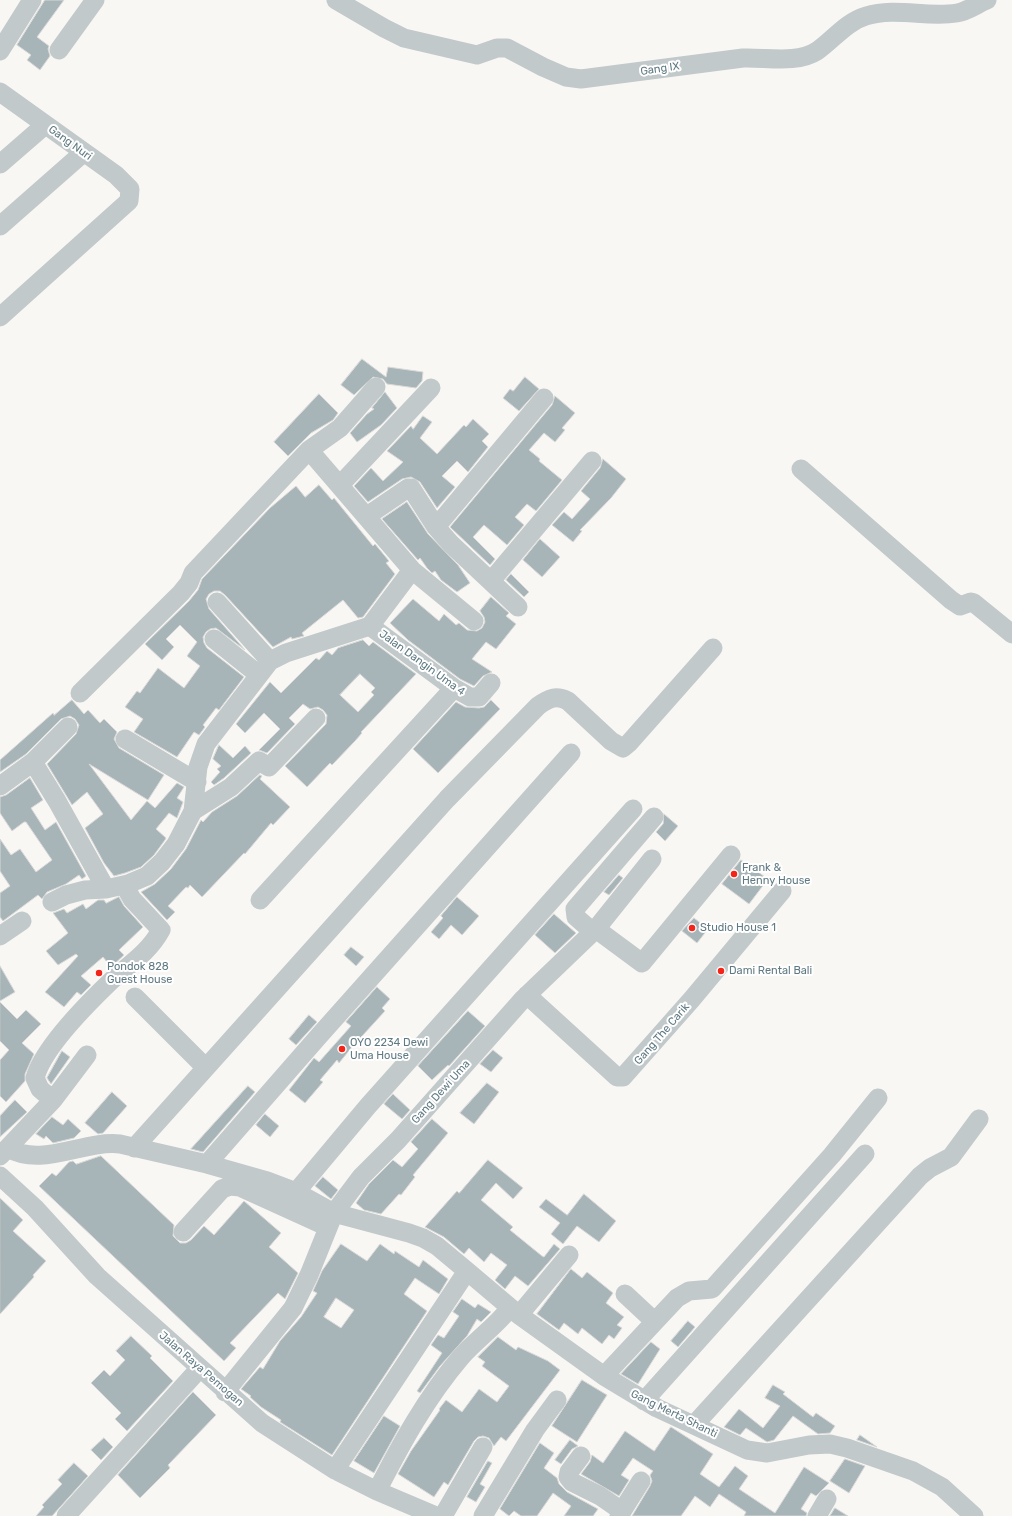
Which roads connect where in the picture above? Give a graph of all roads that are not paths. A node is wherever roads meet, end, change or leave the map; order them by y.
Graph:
1 (32, 0) edge
2 (95, 0) edge
3 (336, 0) edge
4 (987, 0) edge
5 (0, 50) edge
6 (60, 50) dead end
7 (0, 92) edge
8 (45, 125) junction
9 (83, 153) junction
10 (0, 164) edge
11 (0, 226) edge
12 (0, 317) edge
13 (376, 387) dead end
14 (431, 388) dead end
15 (544, 398) dead end
16 (309, 450) junction
17 (592, 461) dead end
18 (801, 469) dead end
19 (340, 485) junction
20 (367, 516) junction
21 (436, 527) junction
22 (412, 570) junction
23 (490, 581) junction
24 (217, 602) dead end
25 (518, 607) dead end
26 (474, 621) dead end
27 (370, 626) junction
28 (1012, 634) edge
29 (214, 639) dead end
30 (713, 648) dead end
31 (265, 668) junction
32 (491, 683) dead end
33 (454, 688) junction
34 (80, 693) dead end
35 (316, 718) dead end
36 (68, 727) dead end
37 (125, 739) dead end
38 (572, 753) dead end
39 (33, 762) junction
40 (197, 782) junction
41 (0, 786) edge
42 (633, 809) dead end
43 (193, 811) junction
44 (654, 817) dead end
45 (731, 855) dead end
46 (652, 859) dead end
47 (128, 884) junction
48 (106, 889) junction
49 (782, 891) dead end
50 (260, 900) dead end
51 (52, 902) dead end
52 (22, 921) dead end
53 (594, 930) junction
54 (0, 936) edge
55 (527, 995) junction
56 (135, 997) dead end
57 (87, 1055) dead end
58 (205, 1067) junction
59 (878, 1098) dead end
60 (53, 1100) junction
61 (979, 1119) dead end
62 (134, 1148) junction
63 (4, 1152) edge
64 (865, 1154) dead end
65 (207, 1164) junction
66 (4, 1184) edge
67 (296, 1192) junction
68 (331, 1220) junction
69 (183, 1232) dead end
70 (569, 1255) dead end
71 (463, 1276) junction
72 (625, 1294) dead end
73 (509, 1313) junction
74 (654, 1321) junction
75 (200, 1368) junction
76 (604, 1376) junction
77 (225, 1392) junction
78 (557, 1400) dead end
79 (644, 1401) junction
80 (694, 1425) junction
81 (483, 1447) dead end
82 (581, 1456) dead end
83 (336, 1470) junction
84 (641, 1481) dead end
85 (377, 1491) junction
86 (828, 1499) dead end
87 (621, 1513) edge
88 (66, 1516) edge
89 (436, 1516) edge
90 (443, 1516) edge
91 (483, 1516) edge
92 (817, 1516) edge
93 (974, 1516) edge

1 - 5 street
2 - 6 street
3 - 4 street, Gang IX
7 - 8 street, Gang Nuri
8 - 9 street, Gang Nuri
8 - 10 street
9 - 11 street
9 - 12 street, Gang Nuri
13 - 16 street
14 - 19 street
15 - 21 street
16 - 19 street
16 - 34 street
17 - 23 street
18 - 28 street
19 - 20 street
20 - 21 street
20 - 22 street
21 - 23 street
22 - 26 street
22 - 27 street
23 - 25 street
24 - 31 street
27 - 31 street
27 - 33 street, Jalan Dangin Uma 4
29 - 31 street
30 - 58 street
31 - 40 street
32 - 33 street, Jalan Dangin Uma 4
33 - 50 street
35 - 43 street
36 - 39 street
37 - 40 street
38 - 65 street
39 - 41 street
39 - 48 street
40 - 43 street
42 - 67 street
43 - 47 street
44 - 53 street
45 - 53 street
46 - 53 street, Gang Dewi Uma
47 - 48 street
47 - 60 street
48 - 51 street
49 - 55 street, Gang The Carik
52 - 54 street
53 - 55 street, Gang Dewi Uma
55 - 68 street, Gang Dewi Uma
56 - 58 street
57 - 60 street
58 - 62 street
59 - 74 street
60 - 63 street
61 - 80 street
62 - 63 street
62 - 65 street
64 - 79 street
65 - 67 street
66 - 75 street, Jalan Raya Pemogan
67 - 68 street
68 - 69 street
68 - 71 street, Gang Merta Shanti
68 - 77 street, Gang Dewi Uma
70 - 73 street
71 - 73 street, Gang Merta Shanti
71 - 83 street
72 - 74 street
73 - 76 street, Gang Merta Shanti
73 - 85 street
74 - 76 street
75 - 77 street, Jalan Raya Pemogan
75 - 88 street
76 - 79 street, Gang Merta Shanti
77 - 83 street, Jalan Raya Pemogan
78 - 91 street
79 - 80 street, Gang Merta Shanti
80 - 93 street, Gang Merta Shanti
81 - 90 street
82 - 87 street
83 - 85 street, Jalan Raya Pemogan
84 - 87 street
85 - 89 street, Jalan Raya Pemogan
86 - 92 street

